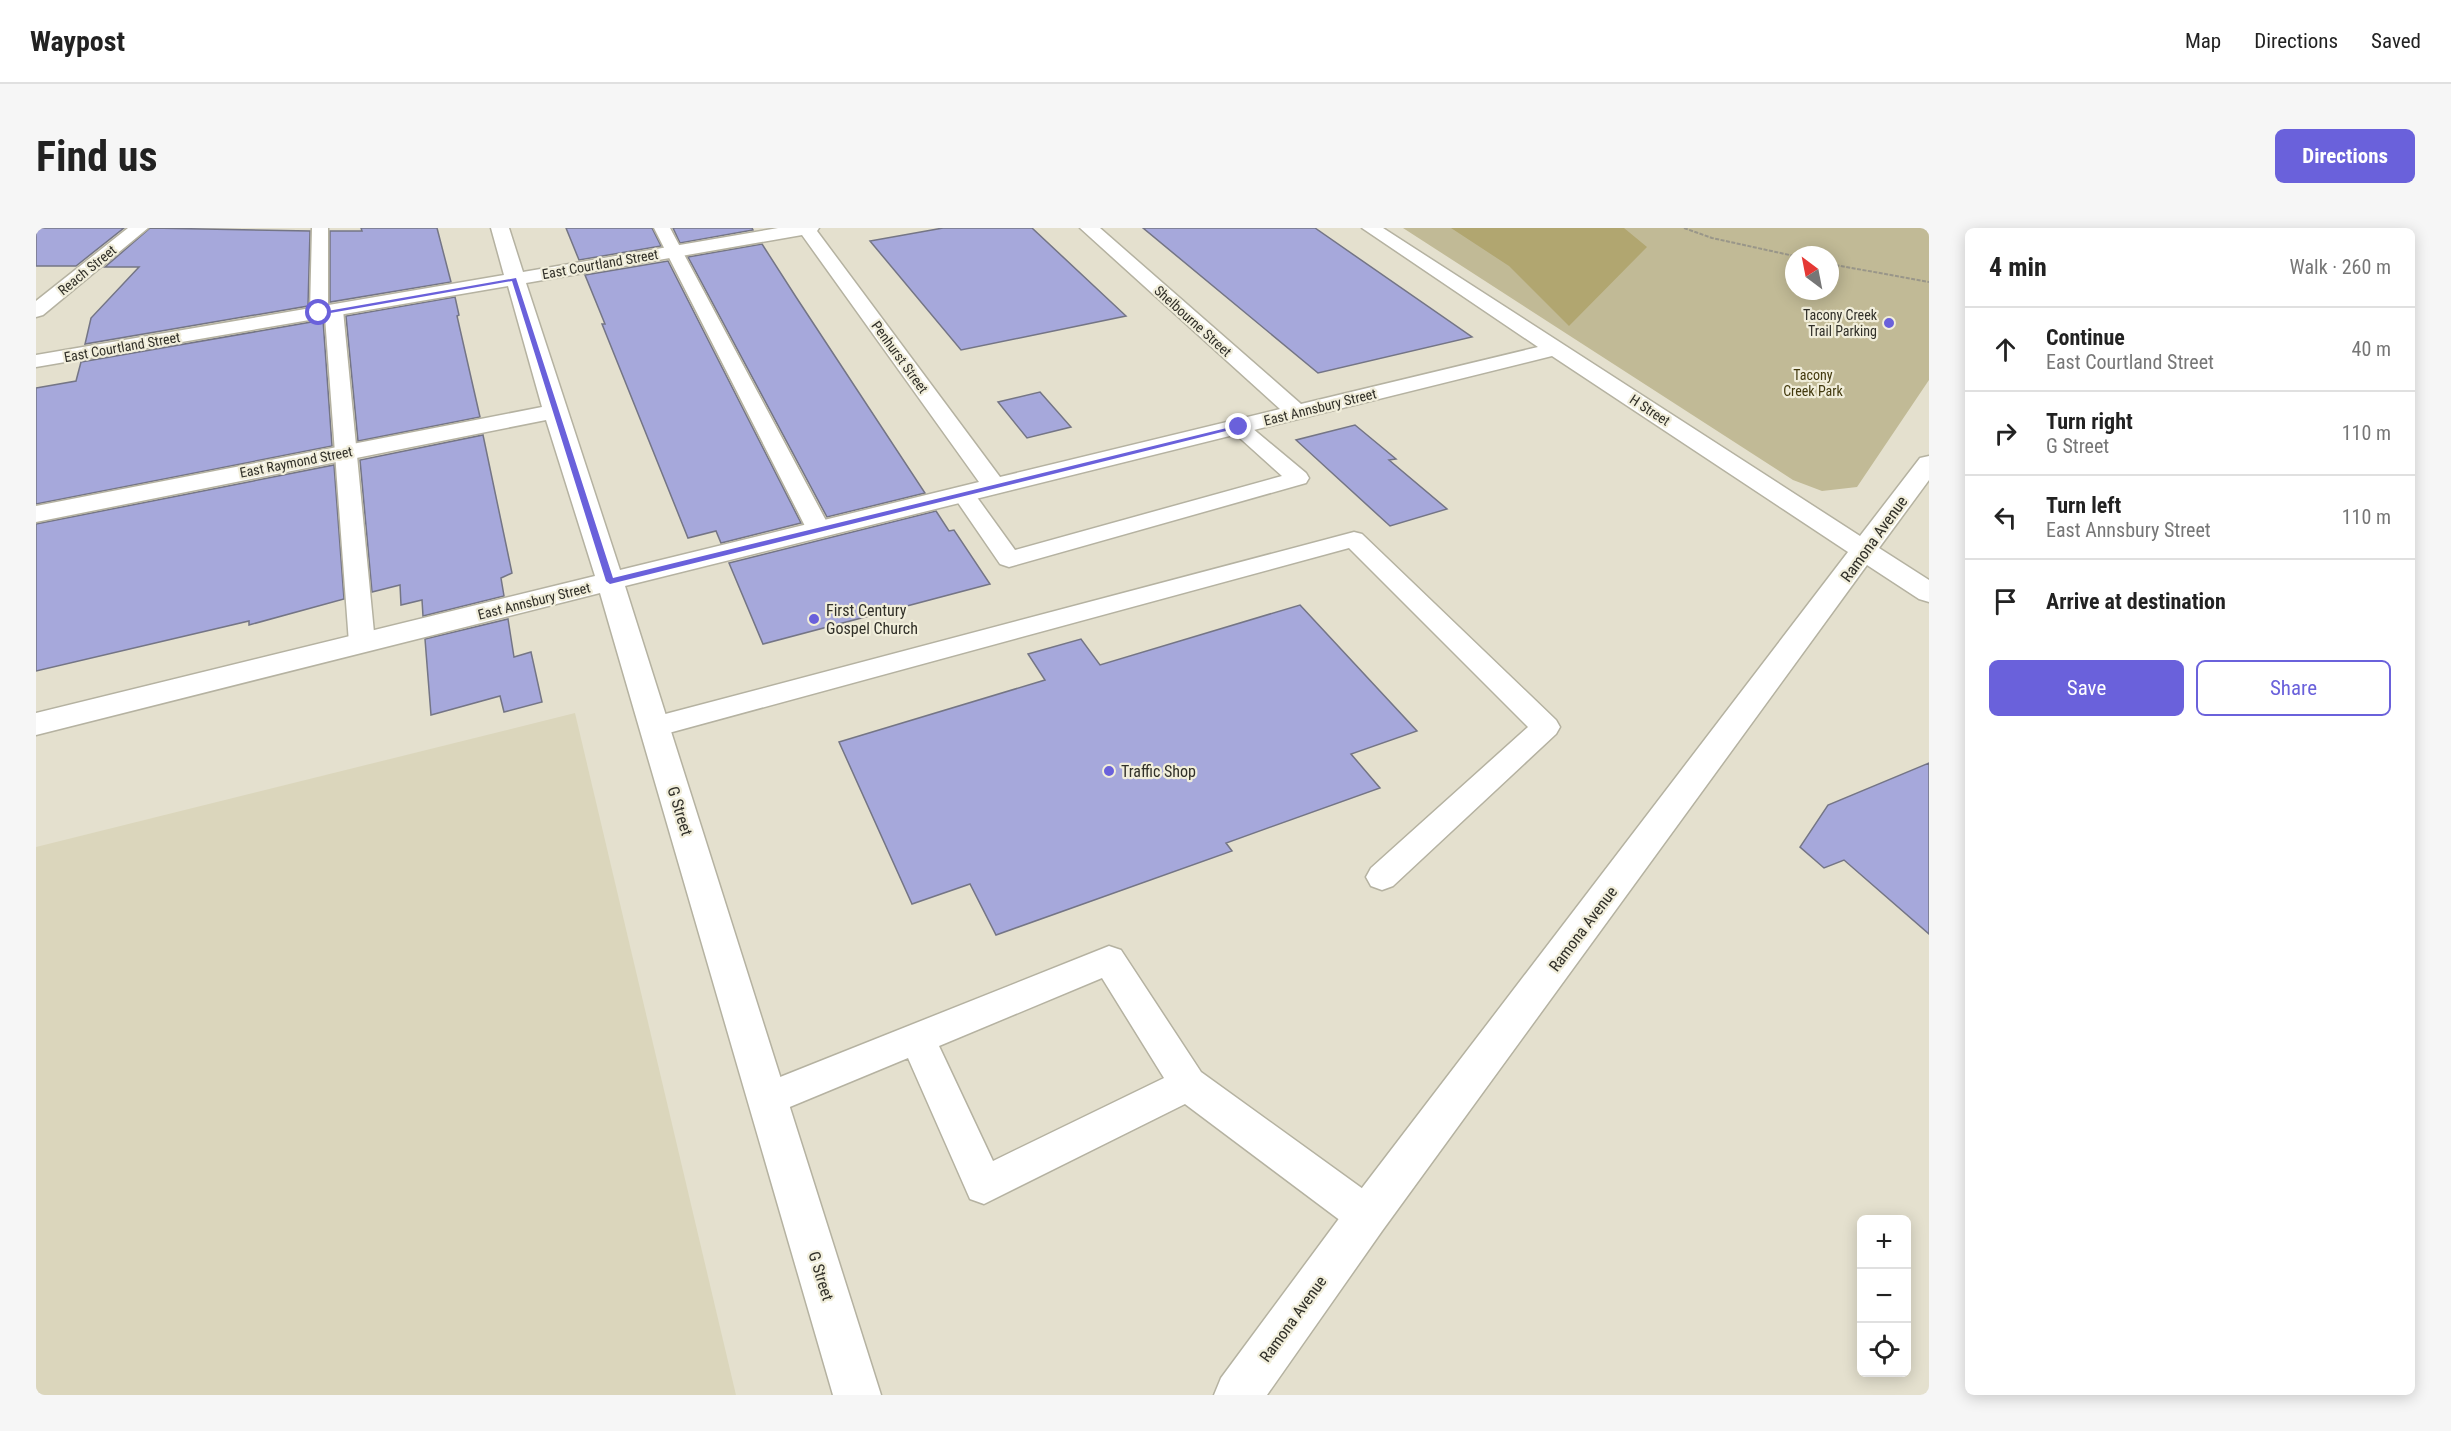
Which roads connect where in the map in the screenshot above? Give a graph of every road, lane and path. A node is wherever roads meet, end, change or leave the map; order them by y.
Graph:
1 (139, 228) edge
2 (320, 228) edge
3 (500, 228) edge
4 (662, 228) edge
5 (808, 228) edge
6 (1089, 228) edge
7 (1371, 228) edge
8 (1684, 228) edge
9 (675, 251) junction
10 (1785, 254) edge
11 (1839, 266) edge
12 (514, 279) junction
13 (1929, 282) edge
14 (36, 311) edge
15 (327, 311) junction
16 (1556, 349) junction
17 (36, 362) edge
18 (555, 411) junction
19 (1297, 413) junction
20 (1239, 427) junction
21 (346, 452) junction
22 (1929, 463) edge
23 (994, 486) junction
24 (963, 494) junction
25 (36, 513) edge
26 (819, 530) junction
27 (1866, 551) junction
28 (610, 581) junction
29 (1929, 593) edge
30 (362, 643) junction
31 (36, 724) edge
32 (654, 727) junction
33 (1382, 877) dead end
34 (917, 1038) junction
35 (1188, 1084) junction
36 (768, 1099) junction
37 (1367, 1216) junction
38 (857, 1395) edge
39 (1238, 1395) edge

1 - 14 street, Reach Street
2 - 15 lane
3 - 12 street, G Street
4 - 9 lane
5 - 9 street, East Courtland Street
5 - 23 street, Penhurst Street
6 - 19 street, Shelbourne Street
7 - 16 street, H Street
8 - 10 path
9 - 12 street, East Courtland Street
9 - 26 lane
11 - 13 path
12 - 15 street, East Courtland Street
12 - 18 street, G Street
15 - 17 street, East Courtland Street
15 - 21 lane
16 - 19 street, East Annsbury Street
16 - 27 street, H Street
18 - 21 street, East Raymond Street
18 - 28 street, G Street
19 - 20 street, East Annsbury Street
20 - 23 street, East Annsbury Street
20 - 24 lane
21 - 25 street, East Raymond Street
21 - 30 lane
22 - 27 street, Ramona Avenue
23 - 24 street, East Annsbury Street
24 - 26 street, East Annsbury Street
26 - 28 street, East Annsbury Street
27 - 29 street, H Street
27 - 37 street, Ramona Avenue
28 - 30 street, East Annsbury Street
28 - 32 street, G Street
30 - 31 street, East Annsbury Street
32 - 33 lane
32 - 36 street, G Street
34 - 35 lane
34 - 35 lane
34 - 36 lane
35 - 37 lane
36 - 38 street, G Street
37 - 39 street, Ramona Avenue

